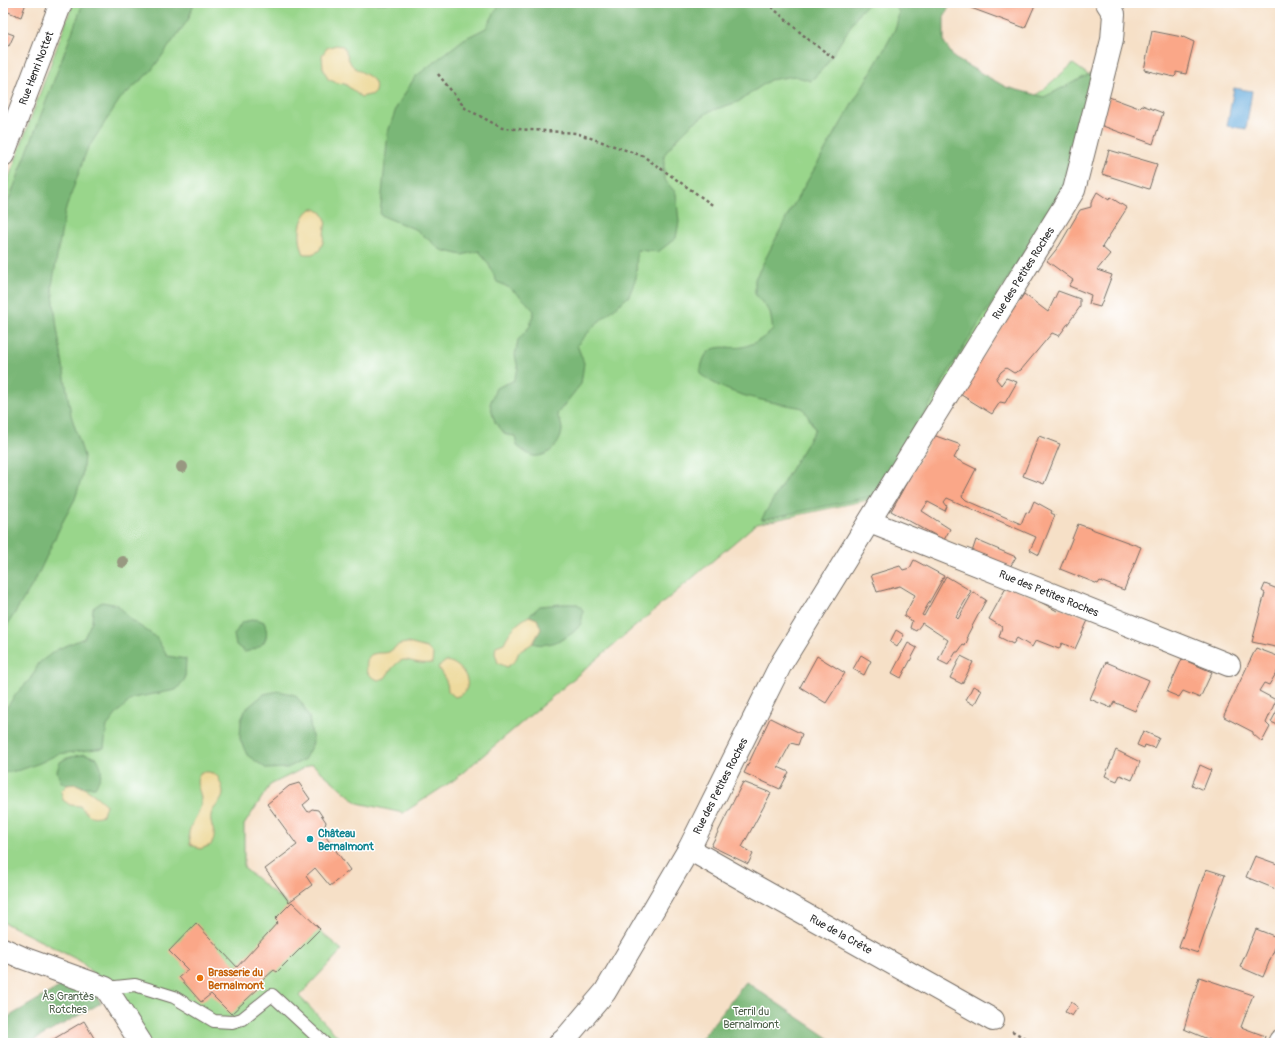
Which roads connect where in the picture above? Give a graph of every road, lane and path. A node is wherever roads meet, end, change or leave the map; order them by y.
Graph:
1 (61, 3) edge
2 (767, 3) edge
3 (1107, 3) edge
4 (834, 58) dead end
5 (438, 74) dead end
6 (3, 155) edge
7 (714, 206) dead end
8 (870, 522) junction
9 (1229, 665) dead end
10 (689, 849) junction
11 (3, 949) edge
12 (106, 988) junction
13 (993, 1020) dead end
14 (141, 1043) edge
15 (324, 1043) edge
16 (560, 1043) edge

1 - 6 street, Rue Henri Nottet
2 - 4 path
3 - 8 street, Rue des Petites Roches
5 - 7 path
8 - 9 street, Rue des Petites Roches
8 - 10 street, Rue des Petites Roches
10 - 13 street, Rue de la Crête
10 - 16 street, Rue des Petites Roches
11 - 12 street
12 - 14 street
12 - 15 lane

